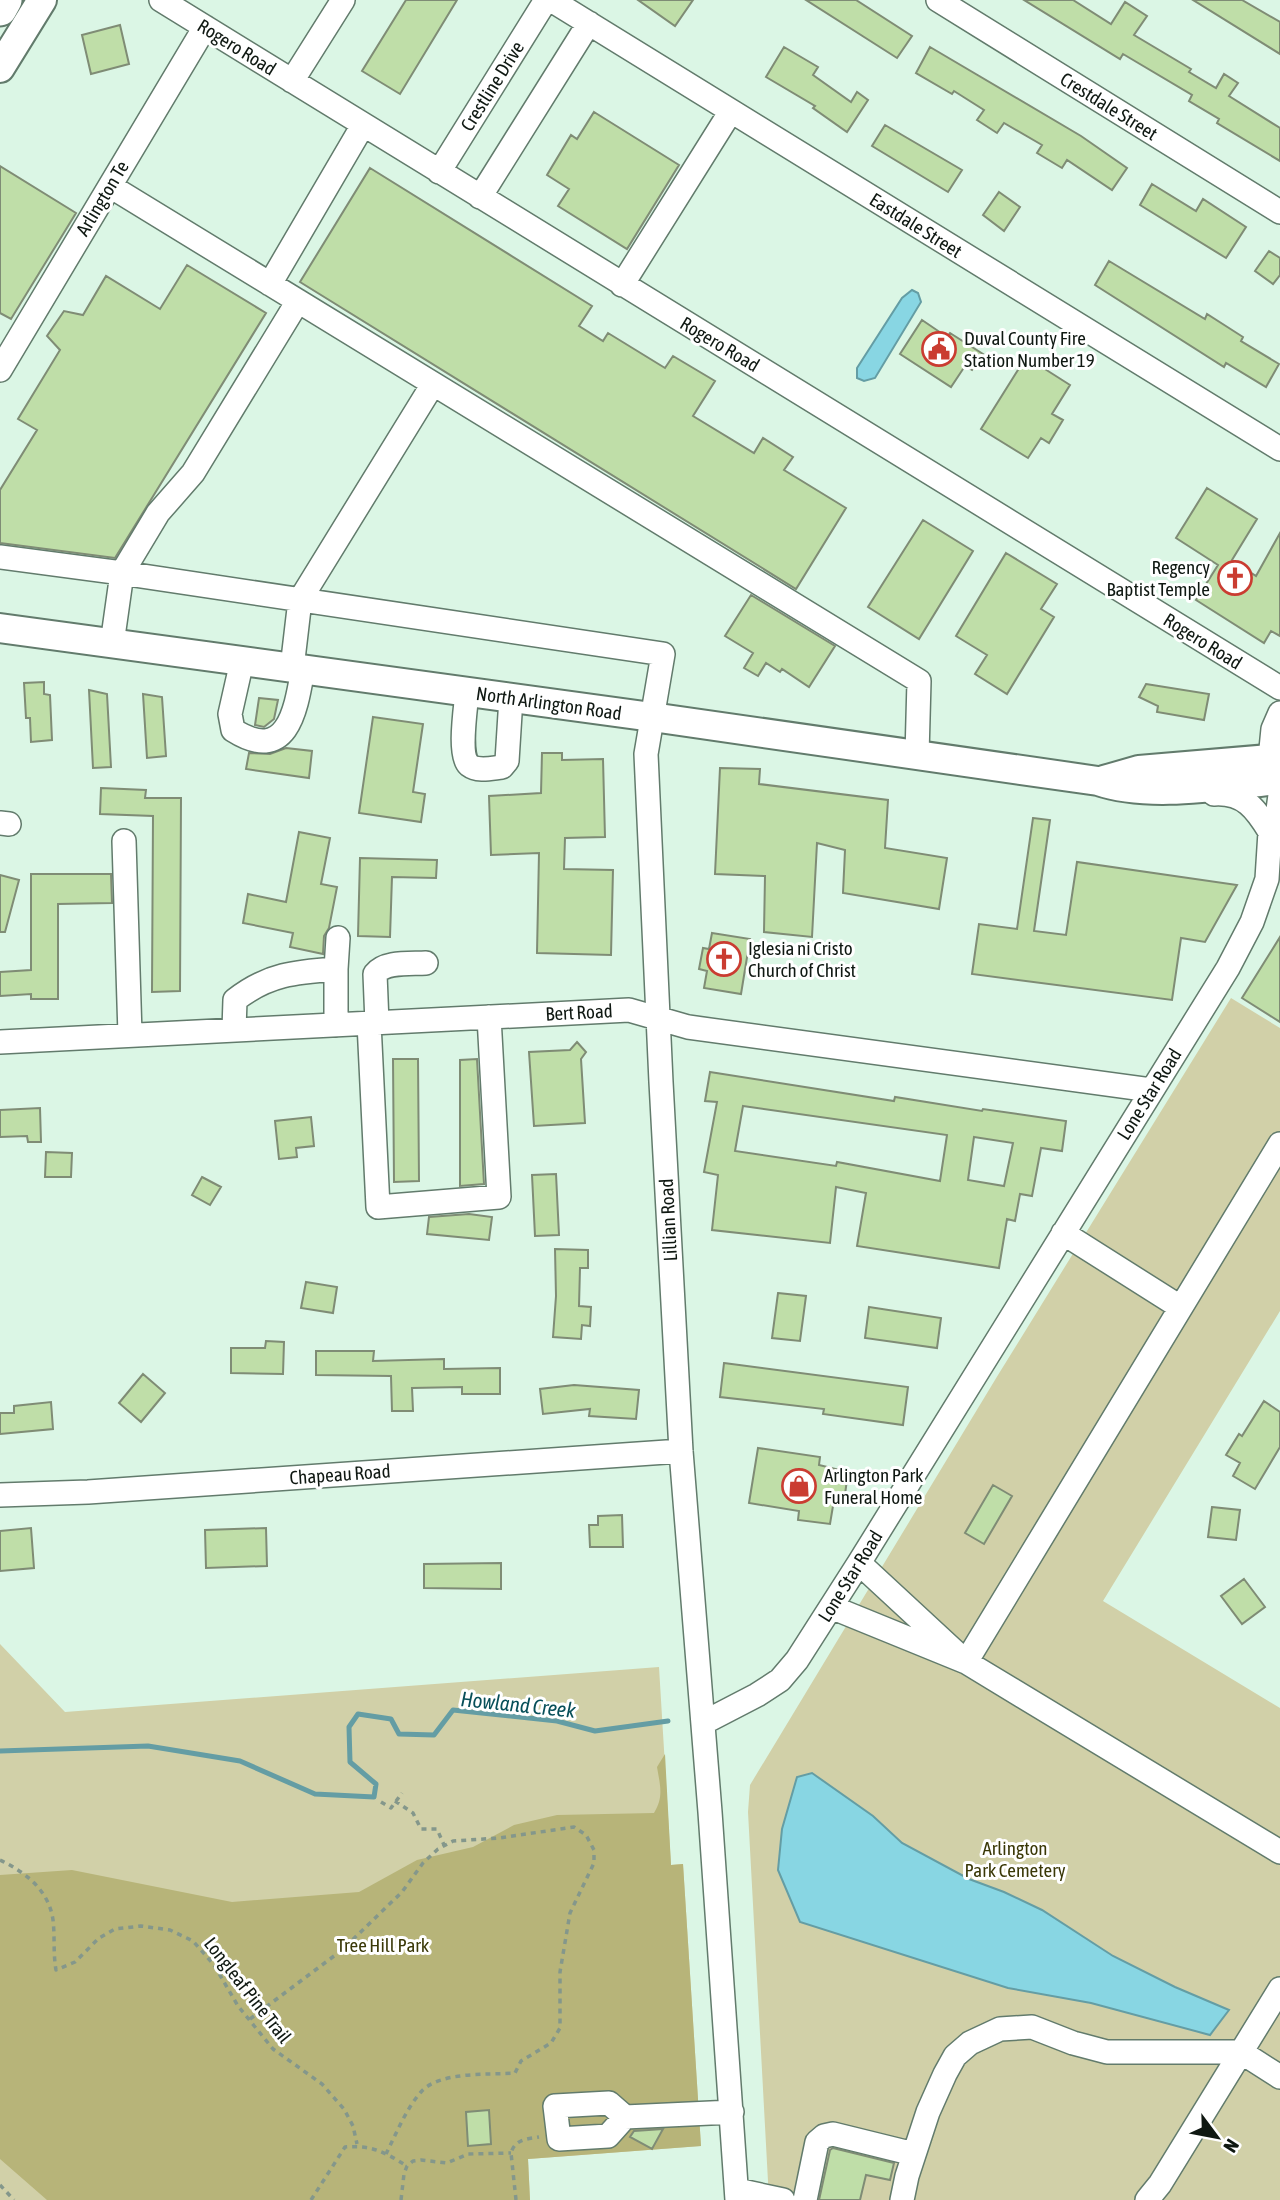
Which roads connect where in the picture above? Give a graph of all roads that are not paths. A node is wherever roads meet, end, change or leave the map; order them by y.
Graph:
1 (5, 0) edge
2 (42, 0) edge
3 (160, 0) edge
4 (343, 0) edge
5 (549, 0) edge
6 (938, 0) edge
7 (0, 9) edge
8 (589, 23) junction
9 (205, 27) junction
10 (0, 68) edge
11 (292, 81) junction
12 (731, 111) junction
13 (363, 125) junction
14 (439, 172) junction
15 (110, 186) junction
16 (480, 197) junction
17 (1280, 212) edge
18 (270, 284) junction
19 (622, 285) junction
20 (298, 301) junction
21 (0, 370) edge
22 (433, 384) junction
23 (1280, 449) edge
24 (0, 557) edge
25 (122, 573) junction
26 (300, 600) junction
27 (0, 628) edge
28 (112, 644) junction
29 (242, 661) junction
30 (298, 669) junction
31 (1280, 688) edge
32 (467, 692) junction
33 (511, 698) junction
34 (1280, 713) edge
35 (652, 717) junction
36 (917, 755) junction
37 (1277, 766) edge
38 (1111, 785) junction
39 (1280, 795) edge
40 (1270, 832) junction
41 (124, 841) dead end
42 (338, 937) dead end
43 (426, 962) dead end
44 (337, 969) junction
45 (489, 1017) junction
46 (659, 1018) junction
47 (373, 1023) junction
48 (336, 1025) junction
49 (234, 1030) junction
50 (130, 1035) junction
51 (0, 1042) edge
52 (1151, 1090) junction
53 (1280, 1144) edge
54 (1063, 1233) junction
55 (1180, 1307) junction
56 (681, 1451) junction
57 (0, 1495) edge
58 (859, 1563) junction
59 (831, 1607) junction
60 (966, 1662) junction
61 (703, 1723) junction
62 (1280, 1852) edge
63 (1280, 1989) edge
64 (1272, 2020) edge
65 (1241, 2052) junction
66 (1280, 2077) edge
67 (732, 2112) junction
68 (625, 2117) junction
69 (914, 2154) junction
70 (737, 2195) edge
71 (783, 2200) edge
72 (805, 2200) edge
73 (902, 2200) edge
74 (1147, 2200) edge

1 - 7 highway
2 - 10 main road
3 - 9 street, Rogero Road
4 - 11 street
5 - 8 street, Eastdale Street
5 - 14 street, Crestline Drive
6 - 17 street, Crestdale Street
8 - 12 street, Eastdale Street
8 - 16 street
9 - 11 street, Rogero Road
9 - 15 street, Arlington Te
11 - 13 street, Rogero Road
12 - 19 street
12 - 23 street, Eastdale Street
13 - 14 street, Rogero Road
13 - 18 street
14 - 16 street, Rogero Road
15 - 18 street
15 - 21 street, Arlington Te
16 - 19 street, Rogero Road
18 - 20 street
19 - 31 street, Rogero Road
20 - 22 street
20 - 25 street
22 - 26 street
22 - 36 street
24 - 25 street
25 - 26 street
25 - 28 street
26 - 30 street
26 - 35 street, Lillian Road
27 - 28 main road, North Arlington Road
28 - 29 main road, North Arlington Road
29 - 30 main road, North Arlington Road
29 - 30 street
30 - 32 main road, North Arlington Road
32 - 33 main road, North Arlington Road
32 - 33 street
33 - 35 main road, North Arlington Road
34 - 37 street
35 - 36 main road, North Arlington Road
35 - 46 street, Lillian Road
36 - 38 main road, North Arlington Road
37 - 38 main road, North Arlington Road
38 - 40 street
39 - 40 street, Lone Star Road
40 - 52 street, Lone Star Road
41 - 50 street
42 - 44 street
43 - 47 street
44 - 48 street
44 - 49 street
45 - 46 street, Bert Road
45 - 47 street, Bert Road
45 - 47 street
46 - 52 street, Bert Road
46 - 56 street, Lillian Road
47 - 48 street, Bert Road
48 - 49 street, Bert Road
49 - 50 street, Bert Road
50 - 51 street, Bert Road
52 - 54 street, Lone Star Road
53 - 55 street
54 - 55 street
54 - 58 street, Lone Star Road
55 - 60 street
56 - 57 street, Chapeau Road
56 - 61 street, Lillian Road
58 - 59 street, Lone Star Road
58 - 60 street
59 - 60 street
59 - 61 street, Lone Star Road
60 - 62 street
61 - 67 street
63 - 64 street
64 - 65 street
65 - 66 street
65 - 69 street
65 - 74 street
67 - 68 street
67 - 70 street
68 - 68 street
69 - 72 street
69 - 73 street
70 - 71 street

